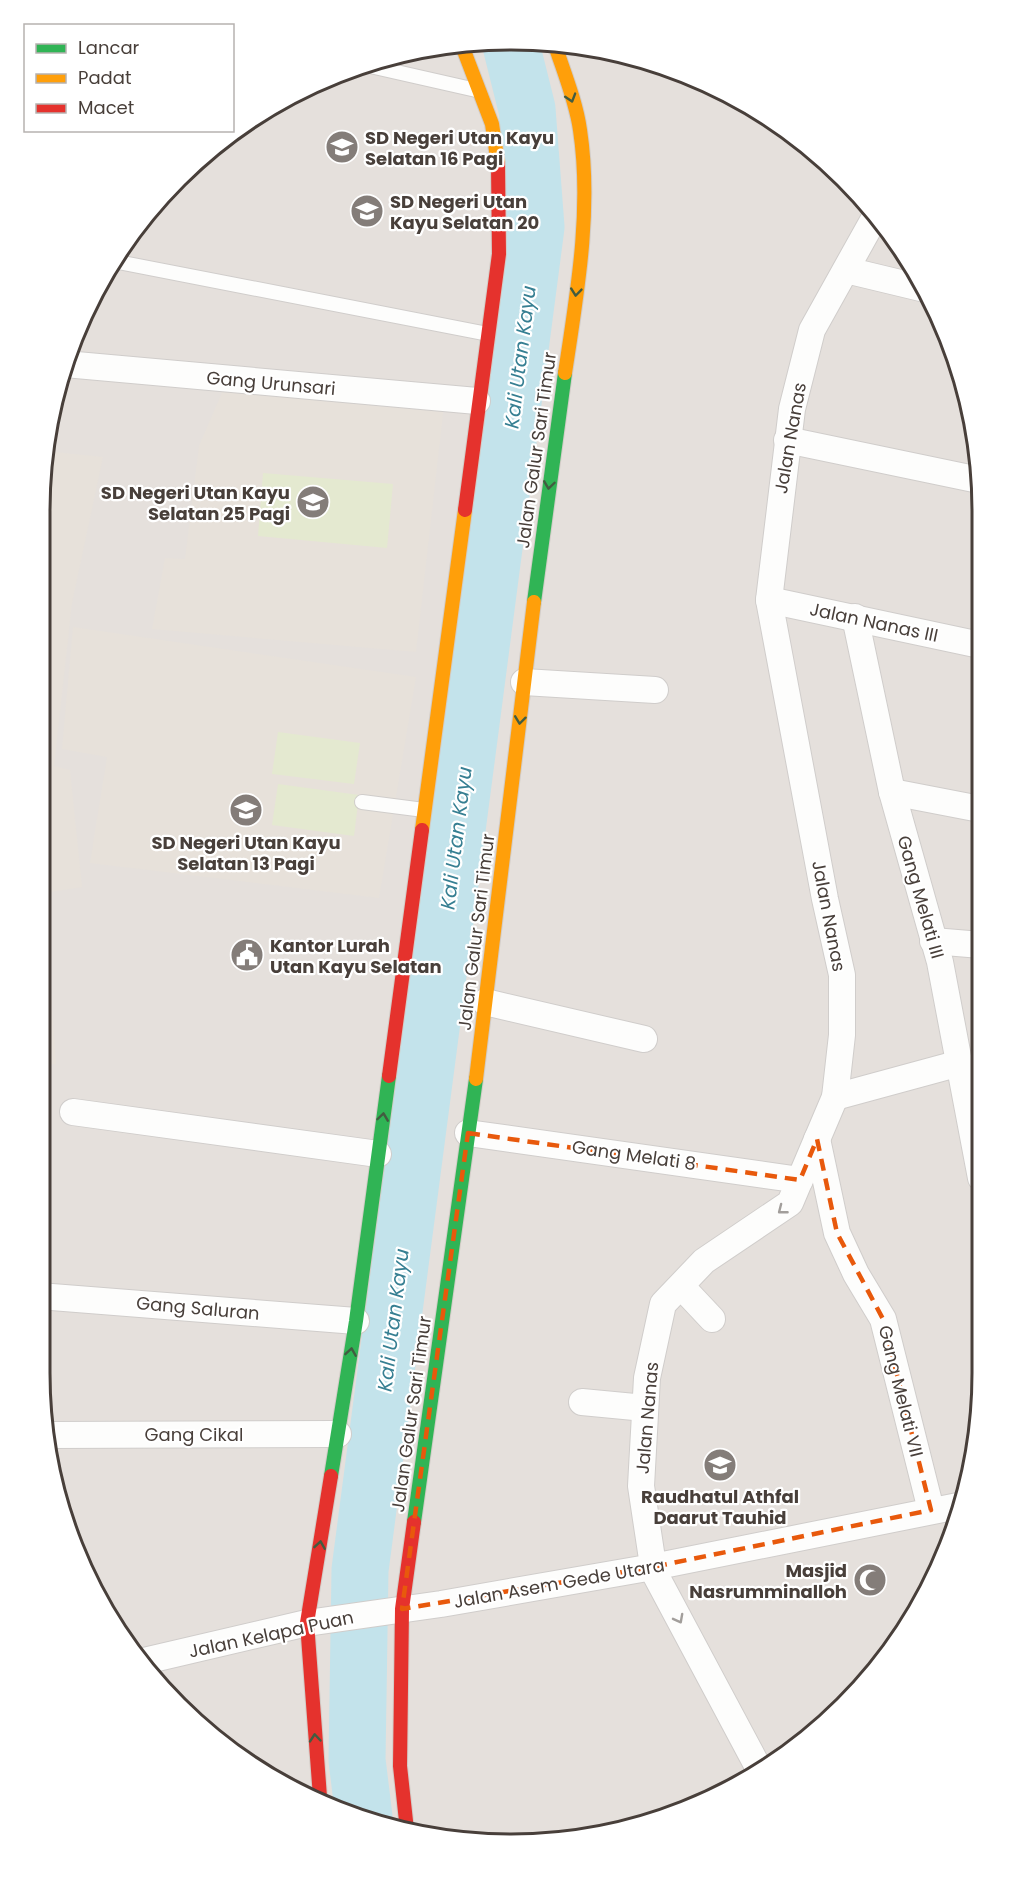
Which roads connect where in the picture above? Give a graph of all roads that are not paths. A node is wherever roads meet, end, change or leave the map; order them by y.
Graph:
1 (464, 52) edge
2 (557, 52) edge
3 (381, 68) edge
4 (479, 91) junction
5 (872, 223) edge
6 (122, 263) edge
7 (846, 270) junction
8 (914, 286) edge
9 (488, 334) junction
10 (73, 365) edge
11 (477, 401) junction
12 (787, 440) junction
13 (972, 478) edge
14 (769, 600) junction
15 (855, 617) junction
16 (972, 643) edge
17 (524, 682) junction
18 (655, 690) dead end
19 (892, 792) junction
20 (362, 802) dead end
21 (972, 807) edge
22 (424, 810) junction
23 (933, 941) junction
24 (972, 944) edge
25 (485, 1002) junction
26 (644, 1039) dead end
27 (960, 1063) junction
28 (835, 1097) junction
29 (972, 1101) edge
30 (73, 1112) dead end
31 (468, 1133) junction
32 (817, 1139) junction
33 (378, 1154) junction
34 (800, 1180) junction
35 (681, 1286) junction
36 (50, 1297) edge
37 (711, 1319) dead end
38 (356, 1321) junction
39 (582, 1402) dead end
40 (645, 1408) junction
41 (338, 1434) junction
42 (53, 1435) edge
43 (952, 1507) edge
44 (931, 1510) junction
45 (653, 1567) junction
46 (393, 1611) junction
47 (311, 1622) junction
48 (150, 1660) edge
49 (756, 1763) edge
50 (320, 1792) edge
51 (406, 1821) edge

1 - 4 street
2 -> 17 street, Jalan Galur Sari Timur
3 - 4 lane
4 - 9 street
5 - 7 street, Jalan Nanas
6 - 9 lane
7 - 8 street
7 - 12 street, Jalan Nanas
9 - 11 street
10 - 11 street, Gang Urunsari
11 - 22 street
12 - 13 street
12 - 14 street, Jalan Nanas
14 - 15 street, Jalan Nanas III
14 - 28 street, Jalan Nanas
15 - 16 street, Jalan Nanas III
15 - 19 street, Gang Melati III
17 - 18 street
17 -> 25 street, Jalan Galur Sari Timur
19 - 21 street
19 - 23 street, Gang Melati III
20 - 22 lane
33 -> 22 street
23 - 24 street
23 - 27 street, Gang Melati III
25 - 26 street
25 - 31 street, Jalan Galur Sari Timur
27 - 28 street
27 - 29 street, Gang Melati III
28 - 32 street, Jalan Nanas
30 - 33 street
31 - 34 street, Gang Melati 8
31 - 46 street, Jalan Galur Sari Timur
32 - 34 street, Jalan Nanas
32 - 44 street, Gang Melati VII
33 - 38 street
34 -> 35 street, Jalan Nanas
35 - 37 street
35 - 40 street, Jalan Nanas
36 - 38 street, Gang Saluran
41 -> 38 street
39 - 40 street
40 - 45 street, Jalan Nanas
41 - 42 street, Gang Cikal
47 -> 41 street
43 - 44 street, Jalan Asem Gede Utara
44 - 45 street, Jalan Asem Gede Utara
45 - 46 street, Jalan Asem Gede Utara
45 -> 49 street, Jalan Nanas
46 - 47 street, Jalan Kelapa Puan
46 - 51 street, Jalan Galur Sari Timur
47 - 48 street, Jalan Kelapa Puan
50 -> 47 street

